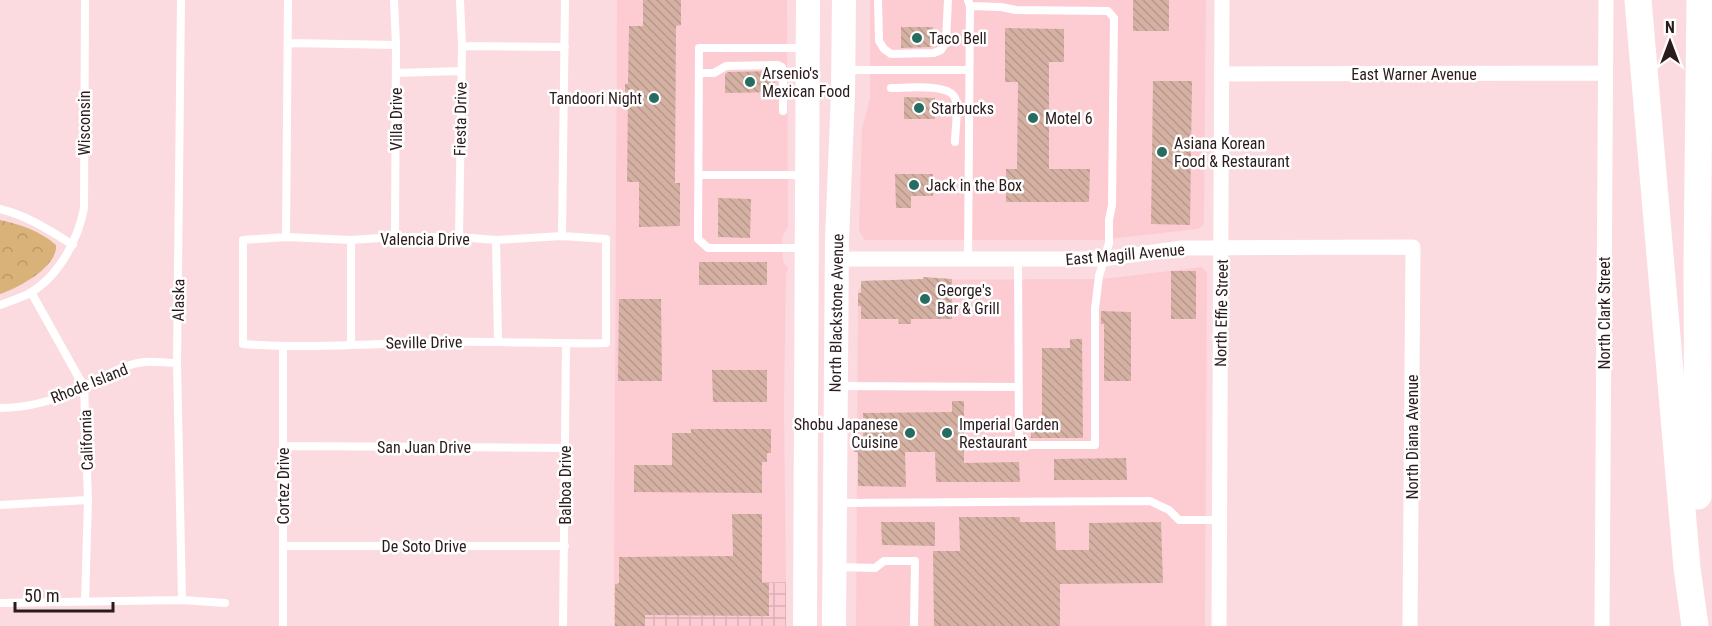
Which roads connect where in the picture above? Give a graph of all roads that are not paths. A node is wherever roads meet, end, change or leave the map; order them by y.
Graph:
1 (86, 0) edge
2 (182, 0) edge
3 (288, 0) edge
4 (394, 0) edge
5 (460, 0) edge
6 (564, 0) edge
7 (808, 0) edge
8 (844, 0) edge
9 (878, 0) edge
10 (1222, 0) edge
11 (1606, 0) edge
12 (1638, 0) edge
13 (1688, 0) edge
14 (1700, 0) edge
15 (948, 3) edge
16 (969, 3) edge
17 (289, 43) junction
18 (396, 45) junction
19 (462, 46) junction
20 (564, 47) junction
21 (808, 48) junction
22 (843, 70) junction
23 (969, 70) junction
24 (460, 71) junction
25 (396, 73) junction
26 (699, 73) junction
27 (1222, 74) junction
28 (1605, 74) junction
29 (891, 88) dead end
30 (783, 111) dead end
31 (955, 142) dead end
32 (699, 175) junction
33 (808, 175) junction
34 (0, 209) edge
35 (562, 236) junction
36 (286, 237) junction
37 (395, 237) junction
38 (459, 237) junction
39 (351, 240) junction
40 (496, 240) junction
41 (73, 244) junction
42 (1413, 247) joint
43 (807, 248) junction
44 (1222, 248) junction
45 (1103, 259) junction
46 (837, 260) junction
47 (968, 260) junction
48 (1018, 260) junction
49 (1697, 266) junction
50 (31, 292) junction
51 (0, 305) edge
52 (498, 341) junction
53 (606, 343) joint
54 (243, 344) joint
55 (351, 344) junction
56 (566, 344) junction
57 (283, 347) junction
58 (177, 363) junction
59 (836, 386) junction
60 (84, 387) junction
61 (1018, 387) junction
62 (0, 408) edge
63 (283, 446) junction
64 (564, 448) junction
65 (88, 500) junction
66 (835, 503) junction
67 (0, 506) edge
68 (1219, 520) junction
69 (283, 546) junction
70 (564, 546) junction
71 (834, 567) junction
72 (182, 600) junction
73 (85, 602) junction
74 (0, 603) edge
75 (225, 603) dead end
76 (283, 626) edge
77 (563, 626) edge
78 (805, 626) edge
79 (834, 626) edge
80 (914, 626) edge
81 (1219, 626) edge
82 (1410, 626) edge
83 (1602, 626) edge
84 (1697, 626) edge

1 - 41 lane, Wisconsin
2 - 58 lane, Alaska
3 - 17 lane
4 - 18 lane, Villa Drive
5 - 19 lane, Fiesta Drive
6 - 20 lane
7 - 21 main road, North Blackstone Avenue
8 - 22 main road, North Blackstone Avenue
9 - 15 lane
10 - 27 street, North Effie Street
11 - 28 street, North Clark Street
12 - 84 highway
13 - 49 highway
14 - 49 highway
16 - 23 lane
16 - 45 lane
17 - 18 lane
17 - 36 lane
18 - 25 lane, Villa Drive
19 - 20 lane
19 - 24 lane, Fiesta Drive
20 - 35 lane
21 - 26 lane
21 - 33 main road, North Blackstone Avenue
22 - 23 lane
22 - 46 main road, North Blackstone Avenue
23 - 47 lane
24 - 25 lane
24 - 38 lane, Fiesta Drive
25 - 37 lane, Villa Drive
26 - 30 lane
26 - 32 lane
27 - 28 street, East Warner Avenue
27 - 44 street, North Effie Street
28 - 83 street, North Clark Street
29 - 31 lane
32 - 33 lane
32 - 43 lane
33 - 43 main road, North Blackstone Avenue
33 - 46 main road
34 - 41 lane
35 - 40 lane, Valencia Drive
35 - 53 lane, Valencia Drive
36 - 39 lane, Valencia Drive
36 - 54 lane, Valencia Drive
37 - 38 lane, Valencia Drive
37 - 39 lane, Valencia Drive
38 - 40 lane, Valencia Drive
39 - 55 lane
40 - 52 lane
41 - 50 lane, Wisconsin
42 - 44 street, East Magill Avenue
42 - 82 street, North Diana Avenue
43 - 59 main road
43 - 78 main road, North Blackstone Avenue
44 - 45 street, East Magill Avenue
44 - 68 street, North Effie Street
45 - 48 street, East Magill Avenue
45 - 61 lane
46 - 47 street, East Magill Avenue
46 - 59 main road, North Blackstone Avenue
47 - 48 street, East Magill Avenue
48 - 61 lane
49 - 84 highway
50 - 51 lane
50 - 60 lane, California
52 - 55 lane, Seville Drive
52 - 56 lane, Seville Drive
53 - 56 lane, Seville Drive
54 - 57 lane, Seville Drive
55 - 57 lane, Seville Drive
56 - 64 lane, Balboa Drive
57 - 63 lane, Cortez Drive
58 - 60 lane, Rhode Island
58 - 72 lane, Alaska
59 - 61 lane
59 - 66 main road, North Blackstone Avenue
60 - 62 lane, Rhode Island
60 - 65 lane, California
63 - 64 lane, San Juan Drive
63 - 69 lane, Cortez Drive
64 - 70 lane, Balboa Drive
65 - 67 lane
65 - 73 lane, California
66 - 68 lane
66 - 71 main road, North Blackstone Avenue
68 - 81 street, North Effie Street
69 - 70 lane, De Soto Drive
69 - 76 lane, Cortez Drive
70 - 77 lane, Balboa Drive
71 - 79 main road, North Blackstone Avenue
71 - 80 lane
72 - 73 lane
72 - 75 lane
73 - 74 lane

